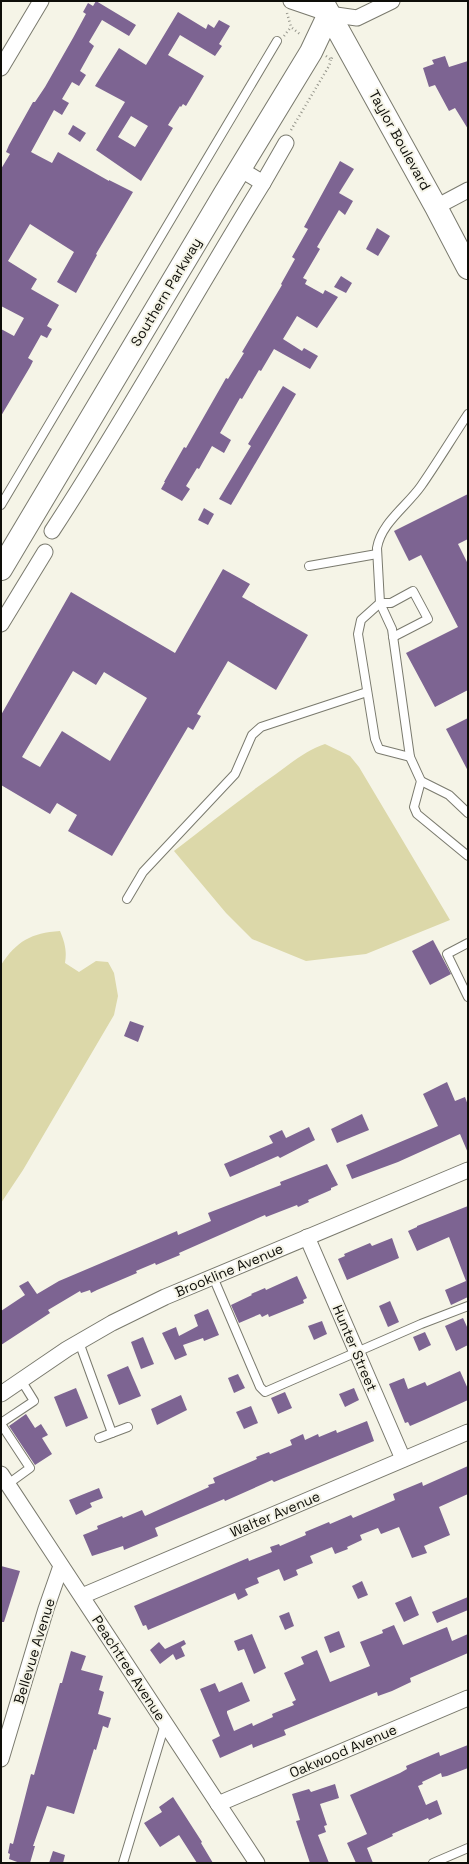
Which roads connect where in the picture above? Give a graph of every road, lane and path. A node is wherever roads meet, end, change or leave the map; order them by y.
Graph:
1 (41, 1) edge
2 (392, 1) edge
3 (289, 5) edge
4 (329, 5) edge
5 (300, 34) dead end
6 (277, 41) dead end
7 (331, 60) dead end
8 (1, 68) edge
9 (286, 144) joint
10 (240, 169) junction
11 (262, 183) junction
12 (468, 190) edge
13 (436, 207) junction
14 (468, 268) edge
15 (468, 414) edge
16 (49, 489) junction
17 (72, 501) junction
18 (1, 505) edge
19 (52, 531) dead end
20 (45, 552) dead end
21 (377, 554) junction
22 (309, 566) dead end
23 (1, 569) edge
24 (380, 603) junction
25 (1, 624) edge
26 (393, 638) junction
27 (367, 692) junction
28 (410, 757) junction
29 (421, 781) junction
30 (468, 813) edge
31 (468, 856) edge
32 (127, 899) dead end
33 (468, 943) edge
34 (468, 997) edge
35 (468, 1170) edge
36 (307, 1237) junction
37 (213, 1277) junction
38 (468, 1306) edge
39 (79, 1342) junction
40 (357, 1353) junction
41 (21, 1380) junction
42 (1, 1394) edge
43 (1, 1423) edge
44 (128, 1427) dead end
45 (468, 1432) edge
46 (112, 1433) junction
47 (99, 1438) dead end
48 (403, 1459) junction
49 (4, 1479) edge
50 (61, 1566) junction
51 (82, 1596) junction
52 (468, 1698) edge
53 (165, 1723) junction
54 (1, 1759) edge
55 (218, 1804) junction
56 (468, 1848) edge
57 (123, 1863) edge
58 (257, 1863) edge
59 (433, 1863) edge

1 - 8 street
2 - 4 street
3 - 4 street
3 - 5 path
4 - 10 main road, Southern Parkway
4 - 13 main road, Taylor Boulevard
6 - 18 lane
7 - 9 path
9 - 11 street
10 - 11 street
10 - 16 main road, Southern Parkway
11 - 17 street
12 - 13 street
13 - 14 main road, Taylor Boulevard
15 - 21 lane
16 - 17 street
16 - 23 main road, Southern Parkway
17 - 19 street
20 - 25 street
21 - 22 lane
21 - 24 lane
24 - 26 lane
24 - 26 lane
24 - 27 lane
26 - 28 lane
27 - 28 lane
27 - 32 lane
28 - 29 lane
29 - 30 lane
29 - 31 lane
33 - 34 lane
35 - 36 street, Brookline Avenue
36 - 37 street, Brookline Avenue
36 - 40 street, Hunter Street
37 - 39 street, Brookline Avenue
37 - 40 lane
38 - 40 lane
39 - 41 street, Brookline Avenue
39 - 46 lane
40 - 48 street, Hunter Street
41 - 42 street, Brookline Avenue
41 - 43 lane
43 - 49 lane
44 - 46 lane
45 - 48 street, Walter Avenue
46 - 47 lane
48 - 51 street, Walter Avenue
49 - 50 street, Peachtree Avenue
50 - 51 street, Peachtree Avenue
50 - 54 street, Bellevue Avenue
51 - 53 street, Peachtree Avenue
52 - 55 street, Oakwood Avenue
53 - 55 street, Peachtree Avenue
53 - 57 lane
55 - 58 street, Peachtree Avenue
56 - 59 lane

